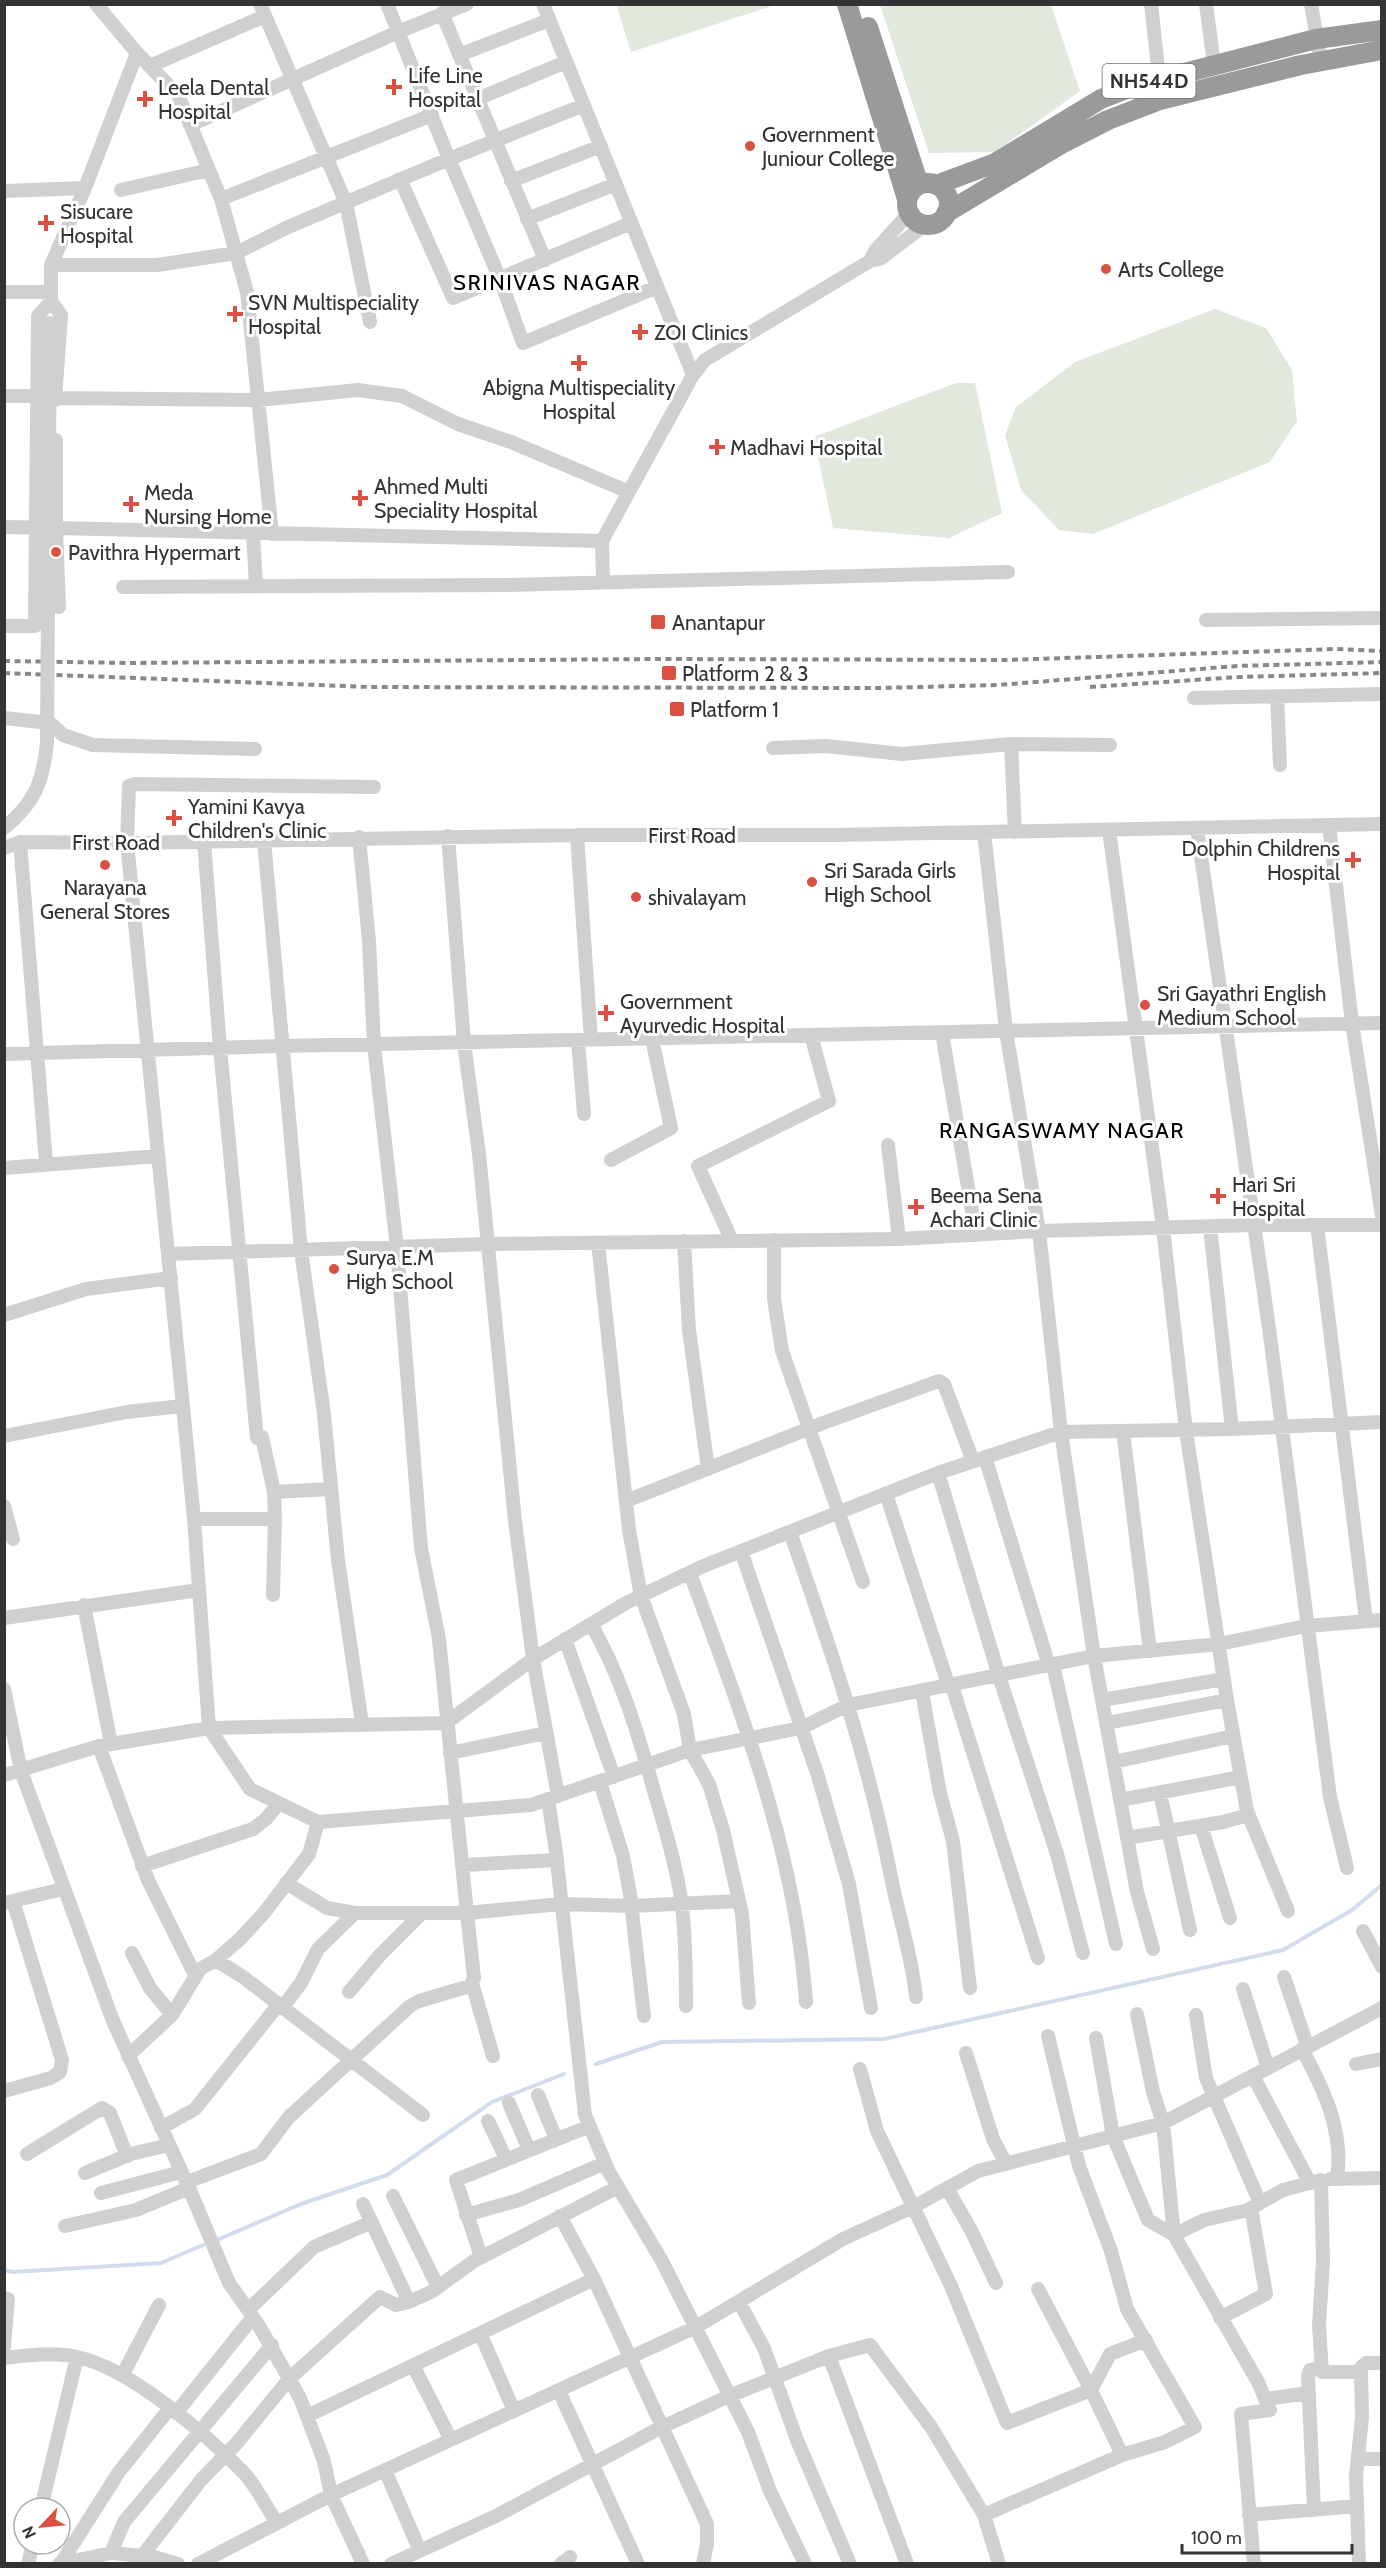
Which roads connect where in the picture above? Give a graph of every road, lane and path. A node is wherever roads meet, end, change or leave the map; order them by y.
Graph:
1 (96, 4) edge
2 (387, 4) edge
3 (467, 4) edge
4 (543, 4) edge
5 (847, 4) edge
6 (861, 4) edge
7 (1150, 4) edge
8 (1206, 4) edge
9 (1311, 4) edge
10 (262, 10) edge
11 (442, 13) junction
12 (549, 20) junction
13 (1382, 30) edge
14 (398, 32) junction
15 (1316, 39) junction
16 (1382, 50) edge
17 (137, 53) junction
18 (459, 55) junction
19 (566, 62) junction
20 (1321, 62) junction
21 (1214, 64) junction
22 (150, 66) junction
23 (1159, 77) junction
24 (293, 79) junction
25 (477, 99) junction
26 (584, 105) junction
27 (432, 115) junction
28 (190, 125) junction
29 (494, 141) junction
30 (600, 146) junction
31 (326, 158) junction
32 (449, 159) junction
33 (209, 170) junction
34 (400, 179) junction
35 (511, 181) junction
36 (616, 184) junction
37 (85, 188) junction
38 (121, 190) dead end
39 (4, 191) edge
40 (918, 196) junction
41 (221, 199) junction
42 (346, 203) junction
43 (946, 213) junction
44 (527, 219) junction
45 (631, 223) junction
46 (925, 225) junction
47 (236, 253) junction
48 (545, 260) junction
49 (870, 261) junction
50 (51, 265) junction
51 (500, 279) junction
52 (657, 287) junction
53 (4, 292) edge
54 (51, 297) junction
55 (370, 322) dead end
56 (693, 375) junction
57 (4, 396) edge
58 (36, 396) junction
59 (55, 398) junction
60 (258, 400) junction
61 (629, 492) junction
62 (4, 527) edge
63 (36, 528) junction
64 (56, 528) junction
65 (253, 533) junction
66 (272, 534) junction
67 (602, 541) junction
68 (1008, 572) dead end
69 (603, 582) junction
70 (256, 586) junction
71 (123, 587) dead end
72 (59, 607) dead end
73 (1382, 618) edge
74 (1206, 620) dead end
75 (4, 626) edge
76 (1382, 694) edge
77 (1277, 696) junction
78 (1194, 698) dead end
79 (4, 718) edge
80 (1011, 744) junction
81 (1110, 745) dead end
82 (772, 748) dead end
83 (255, 749) dead end
84 (1280, 765) dead end
85 (374, 787) dead end
86 (1382, 824) edge
87 (1329, 825) junction
88 (4, 828) edge
89 (1197, 828) junction
90 (1109, 830) junction
91 (1015, 831) junction
92 (984, 832) junction
93 (577, 835) junction
94 (448, 836) junction
95 (359, 837) junction
96 (264, 840) junction
97 (204, 841) junction
98 (20, 842) junction
99 (127, 843) junction
100 (4, 848) edge
101 (1352, 1023) junction
102 (1382, 1023) edge
103 (1227, 1026) junction
104 (1134, 1028) junction
105 (1006, 1031) junction
106 (942, 1033) junction
107 (811, 1035) junction
108 (652, 1039) junction
109 (584, 1040) junction
110 (464, 1043) junction
111 (374, 1045) junction
112 (281, 1046) junction
113 (220, 1048) junction
114 (147, 1050) junction
115 (4, 1054) edge
116 (38, 1054) junction
117 (584, 1114) dead end
118 (888, 1144) dead end
119 (158, 1156) junction
120 (611, 1160) dead end
121 (46, 1163) junction
122 (4, 1168) edge
123 (1382, 1216) edge
124 (1255, 1225) junction
125 (1317, 1225) junction
126 (1382, 1225) edge
127 (1210, 1227) junction
128 (1163, 1228) junction
129 (1040, 1231) junction
130 (976, 1235) junction
131 (899, 1239) junction
132 (732, 1240) junction
133 (774, 1240) junction
134 (684, 1241) junction
135 (598, 1243) junction
136 (487, 1244) junction
137 (397, 1248) junction
138 (238, 1250) junction
139 (302, 1250) junction
140 (168, 1254) junction
141 (171, 1278) junction
142 (4, 1315) edge
143 (182, 1406) junction
144 (1382, 1422) edge
145 (1343, 1424) junction
146 (1282, 1427) junction
147 (809, 1428) junction
148 (1232, 1429) junction
149 (1123, 1431) junction
150 (1186, 1431) junction
151 (1061, 1432) junction
152 (4, 1436) edge
153 (979, 1459) junction
154 (708, 1469) junction
155 (938, 1473) junction
156 (331, 1488) junction
157 (274, 1492) junction
158 (886, 1494) junction
159 (626, 1501) junction
160 (4, 1506) edge
161 (838, 1512) junction
162 (194, 1519) junction
163 (275, 1519) junction
164 (790, 1532) junction
165 (13, 1539) dead end
166 (741, 1551) junction
167 (690, 1573) junction
168 (863, 1582) dead end
169 (199, 1590) junction
170 (273, 1595) dead end
171 (640, 1596) junction
172 (84, 1605) junction
173 (4, 1618) edge
174 (1382, 1620) edge
175 (1366, 1621) junction
176 (591, 1624) junction
177 (1306, 1626) junction
178 (565, 1639) junction
179 (1220, 1644) junction
180 (1150, 1651) junction
181 (1094, 1656) junction
182 (533, 1659) junction
183 (1051, 1665) junction
184 (999, 1676) junction
185 (1224, 1679) junction
186 (951, 1686) junction
187 (4, 1689) edge
188 (921, 1692) junction
189 (1102, 1700) junction
190 (1227, 1700) junction
191 (848, 1705) junction
192 (446, 1723) junction
193 (1107, 1723) junction
194 (362, 1724) junction
195 (209, 1728) junction
196 (801, 1728) junction
197 (546, 1733) junction
198 (1233, 1736) junction
199 (750, 1738) junction
200 (105, 1745) junction
201 (690, 1750) junction
202 (450, 1753) junction
203 (1114, 1762) junction
204 (646, 1765) junction
205 (21, 1770) junction
206 (4, 1775) edge
207 (614, 1777) junction
208 (1241, 1777) junction
209 (600, 1782) junction
210 (1160, 1793) junction
211 (553, 1798) junction
212 (1120, 1800) junction
213 (279, 1803) junction
214 (459, 1811) junction
215 (1248, 1815) junction
216 (318, 1822) junction
217 (1201, 1826) junction
218 (1167, 1832) junction
219 (1127, 1838) junction
220 (557, 1860) junction
221 (463, 1865) junction
222 (142, 1866) junction
223 (1347, 1868) dead end
224 (286, 1883) junction
225 (63, 1889) junction
226 (739, 1901) junction
227 (9, 1902) edge
228 (561, 1904) junction
229 (681, 1904) junction
230 (631, 1906) junction
231 (1288, 1911) dead end
232 (355, 1913) junction
233 (467, 1913) junction
234 (422, 1914) junction
235 (1230, 1918) dead end
236 (1190, 1930) dead end
237 (1362, 1932) dead end
238 (1116, 1944) dead end
239 (1153, 1949) dead end
240 (132, 1953) dead end
241 (1083, 1953) dead end
242 (1038, 1958) dead end
243 (216, 1960) junction
244 (1382, 1967) edge
245 (195, 1975) junction
246 (1284, 1977) dead end
247 (472, 1983) junction
248 (970, 1988) dead end
249 (1243, 1989) dead end
250 (349, 1992) dead end
251 (916, 1997) dead end
252 (806, 2002) dead end
253 (749, 2003) dead end
254 (281, 2005) junction
255 (686, 2006) dead end
256 (1382, 2007) edge
257 (871, 2008) dead end
258 (1137, 2014) dead end
259 (172, 2015) junction
260 (1196, 2015) dead end
261 (644, 2016) dead end
262 (1048, 2036) dead end
263 (1096, 2038) dead end
264 (1304, 2047) junction
265 (966, 2053) dead end
266 (128, 2056) junction
267 (493, 2056) dead end
268 (351, 2059) junction
269 (1382, 2060) edge
270 (1356, 2064) dead end
271 (1268, 2068) junction
272 (860, 2069) dead end
273 (1253, 2076) junction
274 (4, 2091) edge
275 (538, 2095) dead end
276 (1215, 2096) junction
277 (509, 2103) dead end
278 (423, 2115) dead end
279 (488, 2121) dead end
280 (1163, 2123) junction
281 (590, 2126) junction
282 (161, 2128) junction
283 (1113, 2136) junction
284 (556, 2139) junction
285 (169, 2145) junction
286 (1075, 2146) junction
287 (529, 2150) junction
288 (27, 2154) dead end
289 (128, 2156) junction
290 (506, 2159) junction
291 (605, 2163) junction
292 (1006, 2164) junction
293 (85, 2173) dead end
294 (1337, 2178) junction
295 (1382, 2178) edge
296 (186, 2181) junction
297 (1316, 2181) junction
298 (618, 2187) junction
299 (947, 2188) junction
300 (101, 2193) dead end
301 (393, 2196) dead end
302 (363, 2204) dead end
303 (1256, 2206) junction
304 (912, 2207) junction
305 (466, 2215) junction
306 (560, 2216) junction
307 (372, 2222) junction
308 (65, 2226) dead end
309 (1174, 2235) junction
310 (480, 2257) junction
311 (594, 2279) junction
312 (996, 2283) dead end
313 (438, 2287) junction
314 (1038, 2289) dead end
315 (4, 2298) edge
316 (409, 2302) junction
317 (739, 2302) junction
318 (159, 2305) dead end
319 (251, 2313) junction
320 (1220, 2318) junction
321 (696, 2327) junction
322 (481, 2335) junction
323 (1146, 2340) junction
324 (272, 2345) junction
325 (4, 2347) edge
326 (829, 2356) junction
327 (77, 2357) junction
328 (4, 2358) edge
329 (630, 2358) junction
330 (1382, 2363) edge
331 (414, 2367) junction
332 (1322, 2368) junction
333 (1357, 2372) junction
334 (123, 2374) junction
335 (290, 2378) junction
336 (775, 2379) junction
337 (1091, 2390) junction
338 (559, 2391) junction
339 (1309, 2393) junction
340 (729, 2396) junction
341 (1265, 2399) junction
342 (173, 2410) junction
343 (514, 2411) junction
344 (307, 2416) junction
345 (660, 2428) junction
346 (198, 2433) junction
347 (451, 2440) junction
348 (1122, 2455) junction
349 (224, 2456) junction
350 (1358, 2459) junction
351 (1382, 2459) edge
352 (592, 2463) junction
353 (385, 2470) junction
354 (331, 2495) junction
355 (44, 2496) edge
356 (1358, 2506) junction
357 (1314, 2510) junction
358 (984, 2514) junction
359 (1249, 2515) junction
360 (277, 2523) junction
361 (420, 2551) junction
362 (142, 2556) junction
363 (117, 2557) edge
364 (60, 2563) edge
365 (178, 2564) edge
366 (198, 2564) edge
367 (363, 2564) edge
368 (391, 2564) edge
369 (638, 2564) edge
370 (703, 2564) edge
371 (805, 2564) edge
372 (850, 2564) edge
373 (907, 2564) edge
374 (999, 2564) edge
375 (1254, 2564) edge
376 (1359, 2564) edge

1 - 17 street
2 - 14 street
3 - 11 street
4 - 12 street
5 - 40 highway
6 - 40 highway
7 - 23 street
8 - 21 street
9 - 15 street
10 - 22 street
10 - 24 street
11 - 14 street
11 - 18 street
12 - 18 street
12 - 19 street
13 - 15 highway, NH544D
14 - 24 street
14 - 27 street
15 - 20 street
15 - 21 highway, NH544D
16 - 20 highway, NH544D
17 - 22 street
17 - 37 street
18 - 25 street
19 - 25 street
19 - 26 street
20 - 43 highway, NH544D
21 - 23 highway, NH544D
22 - 28 street
23 - 40 highway, NH544D
24 - 28 street
24 - 31 street
25 - 29 street
26 - 29 street
26 - 30 street
27 - 31 street
27 - 32 street
28 - 33 street
29 - 32 street
29 - 35 street
30 - 35 street
30 - 36 street
31 - 41 street
31 - 42 street
32 - 34 street
32 - 51 street
33 - 38 street
33 - 41 street
34 - 42 street
34 - 51 street
35 - 44 street
36 - 44 street
36 - 45 street
37 - 39 street
37 - 50 street
40 - 43 highway
40 - 46 highway
40 - 49 street
41 - 47 street
42 - 47 street
42 - 55 street
43 - 46 highway, NH544D
44 - 48 street
45 - 48 street
45 - 52 street
46 - 49 street
47 - 50 street
47 - 60 street
48 - 51 street
49 - 56 street
50 - 54 street
51 - 52 street
52 - 56 street
53 - 54 street
54 - 58 street
54 - 59 street
54 - 88 street, bridge
56 - 61 street
57 - 58 street
58 - 63 street
59 - 60 street
59 - 64 street
60 - 61 street
60 - 66 street
61 - 67 street
62 - 63 street
63 - 64 street
63 - 75 street
64 - 65 street
64 - 72 street
65 - 66 street
65 - 70 street
66 - 67 street
67 - 69 street
68 - 69 street
69 - 70 street
70 - 71 street
73 - 74 street
76 - 77 street
77 - 78 street
77 - 84 street
79 - 83 street
80 - 81 street
80 - 82 street
80 - 91 street
85 - 99 street
86 - 87 street, First Road
87 - 89 street, First Road
87 - 101 street
89 - 90 street, First Road
89 - 103 street
90 - 91 street, First Road
90 - 104 street
91 - 92 street, First Road
92 - 93 street, First Road
92 - 105 street
93 - 94 street, First Road
93 - 109 street
94 - 95 street, First Road
94 - 110 street
95 - 96 street, First Road
95 - 111 street
96 - 97 street, First Road
96 - 112 street
97 - 99 street, First Road
97 - 113 street
98 - 99 street, First Road
98 - 100 street, First Road
98 - 116 street
99 - 114 street
101 - 102 street
101 - 103 street
101 - 123 street
103 - 104 street
103 - 124 street
104 - 105 street
104 - 128 street
105 - 106 street
105 - 129 street
106 - 107 street
106 - 130 street
107 - 108 street
107 - 132 street
108 - 109 street
108 - 120 street
109 - 110 street
109 - 117 street
110 - 111 street
110 - 136 street
111 - 112 street
111 - 137 street
112 - 113 street
112 - 139 street
113 - 114 street
113 - 138 street
114 - 116 street
114 - 119 street
115 - 116 street
116 - 121 street
118 - 131 street
119 - 121 street
119 - 140 street
121 - 122 street
124 - 125 street
124 - 127 street
124 - 146 street
125 - 126 street
125 - 145 street
127 - 128 street
127 - 148 street
128 - 129 street
128 - 150 street
129 - 130 street
129 - 151 street
130 - 131 street
131 - 133 street
132 - 133 street
132 - 134 street
133 - 147 street
134 - 135 street
134 - 154 street
135 - 136 street
135 - 159 street
136 - 137 street
136 - 182 street
137 - 139 street
137 - 192 street
138 - 139 street
138 - 140 street
138 - 157 street
139 - 156 street
140 - 141 street
141 - 142 street
141 - 143 street
143 - 152 street
143 - 162 street
144 - 145 street
145 - 146 street
145 - 175 street
146 - 148 street
146 - 177 street
147 - 153 street
147 - 154 street
147 - 161 street
148 - 150 street
149 - 150 street
149 - 151 street
149 - 180 street
150 - 179 street
151 - 153 street
151 - 181 street
153 - 155 street
153 - 183 street
154 - 159 street
155 - 158 street
155 - 184 street
156 - 157 street
156 - 194 street
157 - 163 street
158 - 161 street
158 - 186 street
159 - 171 street
160 - 165 street
161 - 164 street
161 - 168 street
162 - 163 street
162 - 169 street
163 - 170 street
164 - 166 street
164 - 191 street
166 - 167 street
166 - 196 street
167 - 171 street
167 - 199 street
169 - 172 street
169 - 195 street
171 - 176 street
171 - 201 street
172 - 173 street
172 - 200 street
174 - 175 street
175 - 177 street
176 - 178 street
176 - 204 street
177 - 179 street
177 - 223 street
178 - 182 street
178 - 207 street
179 - 180 street
179 - 185 street
180 - 181 street
181 - 183 street
181 - 189 street
182 - 192 street
182 - 197 street
183 - 184 street
183 - 238 street
184 - 186 street
184 - 241 street
185 - 189 street
185 - 190 street
186 - 188 street
186 - 242 street
187 - 205 street
188 - 191 street
188 - 248 street
189 - 193 street
190 - 193 street
190 - 198 street
191 - 196 street
191 - 251 street
192 - 194 street
192 - 202 street
193 - 203 street
194 - 195 street
195 - 200 street
195 - 213 street
196 - 199 street
196 - 257 street
197 - 202 street
197 - 211 street
198 - 203 street
198 - 208 street
199 - 201 street
199 - 252 street
200 - 205 street
200 - 222 street
201 - 204 street
201 - 226 street
202 - 214 street
203 - 212 street
204 - 207 street
204 - 229 street
205 - 206 street
205 - 225 street
207 - 209 street
208 - 210 street
208 - 215 street
209 - 211 street
209 - 230 street
210 - 212 street
210 - 218 street
211 - 214 street
211 - 220 street
212 - 219 street
213 - 216 street
213 - 222 street
214 - 216 street
214 - 221 street
215 - 217 street
215 - 231 street
216 - 224 street
217 - 218 street
217 - 235 street
218 - 219 street
218 - 236 street
219 - 239 street
220 - 221 street
220 - 228 street
221 - 233 street
222 - 245 street
224 - 232 street
224 - 243 street
225 - 227 street
225 - 266 street
226 - 229 street
226 - 253 street
227 - 274 street
228 - 230 street
228 - 233 street
228 - 281 street
229 - 230 street
229 - 255 street
230 - 261 street
232 - 234 street
232 - 254 street
233 - 234 street
233 - 247 street
234 - 250 street
237 - 244 street
240 - 259 street
243 - 245 street
243 - 254 street
245 - 259 street
246 - 264 street
247 - 267 street
247 - 268 street
249 - 271 street
254 - 268 street
254 - 282 street
256 - 264 street
258 - 280 street
259 - 266 street
260 - 276 street
262 - 286 street
263 - 283 street
264 - 271 street
264 - 294 street
265 - 292 street
266 - 282 street
268 - 278 street
268 - 296 street
269 - 270 street
271 - 273 street
272 - 304 street
273 - 276 street
273 - 297 street
275 - 284 street
276 - 280 street
276 - 303 street
277 - 287 street
279 - 290 street
280 - 283 street
280 - 309 street
281 - 284 street
281 - 291 street
282 - 285 street
283 - 286 street
283 - 309 street
284 - 287 street
285 - 289 street
285 - 296 street
286 - 292 street
286 - 323 street
287 - 290 street
288 - 289 street
289 - 293 street
290 - 305 street
291 - 298 street
291 - 305 street
292 - 299 street
294 - 295 street
294 - 297 street
296 - 300 street
296 - 308 street
296 - 319 street
297 - 303 street
297 - 332 street
298 - 306 street
298 - 321 street
299 - 304 street
299 - 312 street
301 - 313 street
302 - 307 street
303 - 309 street
303 - 320 street
304 - 317 street
304 - 337 street
305 - 310 street
306 - 310 street
306 - 311 street
307 - 316 street
307 - 319 street
309 - 320 street
310 - 313 street
311 - 322 street
311 - 329 street
313 - 316 street
314 - 337 street
315 - 325 street
316 - 335 street
317 - 321 street
317 - 336 street
318 - 334 street
319 - 324 street
319 - 342 street
320 - 341 street
321 - 329 street
321 - 340 street
322 - 331 street
322 - 343 street
323 - 337 street
323 - 348 street
324 - 335 street
324 - 346 street
326 - 336 street
326 - 358 street
326 - 373 street
327 - 328 street
327 - 334 street
327 - 355 street
329 - 338 street
329 - 345 street
330 - 333 street
331 - 344 street
331 - 347 street
332 - 333 street
332 - 339 street
333 - 350 street
334 - 342 street
335 - 344 street
335 - 349 street
336 - 340 street
336 - 372 street
337 - 348 street
338 - 343 street
338 - 352 street
339 - 341 street
339 - 357 street
340 - 345 street
340 - 371 street
341 - 359 street
342 - 346 street
342 - 364 street
343 - 347 street
344 - 354 street
345 - 352 street
345 - 370 street
346 - 349 street
346 - 363 street
347 - 353 street
348 - 358 street
349 - 360 street
349 - 362 street
350 - 351 street
350 - 356 street
352 - 361 street
352 - 369 street
353 - 354 street
353 - 361 street
354 - 360 street
354 - 367 street
356 - 357 street
356 - 376 street
357 - 359 street
358 - 374 street
359 - 375 street
360 - 366 street
361 - 368 street
362 - 363 street
362 - 365 street
363 - 364 street

